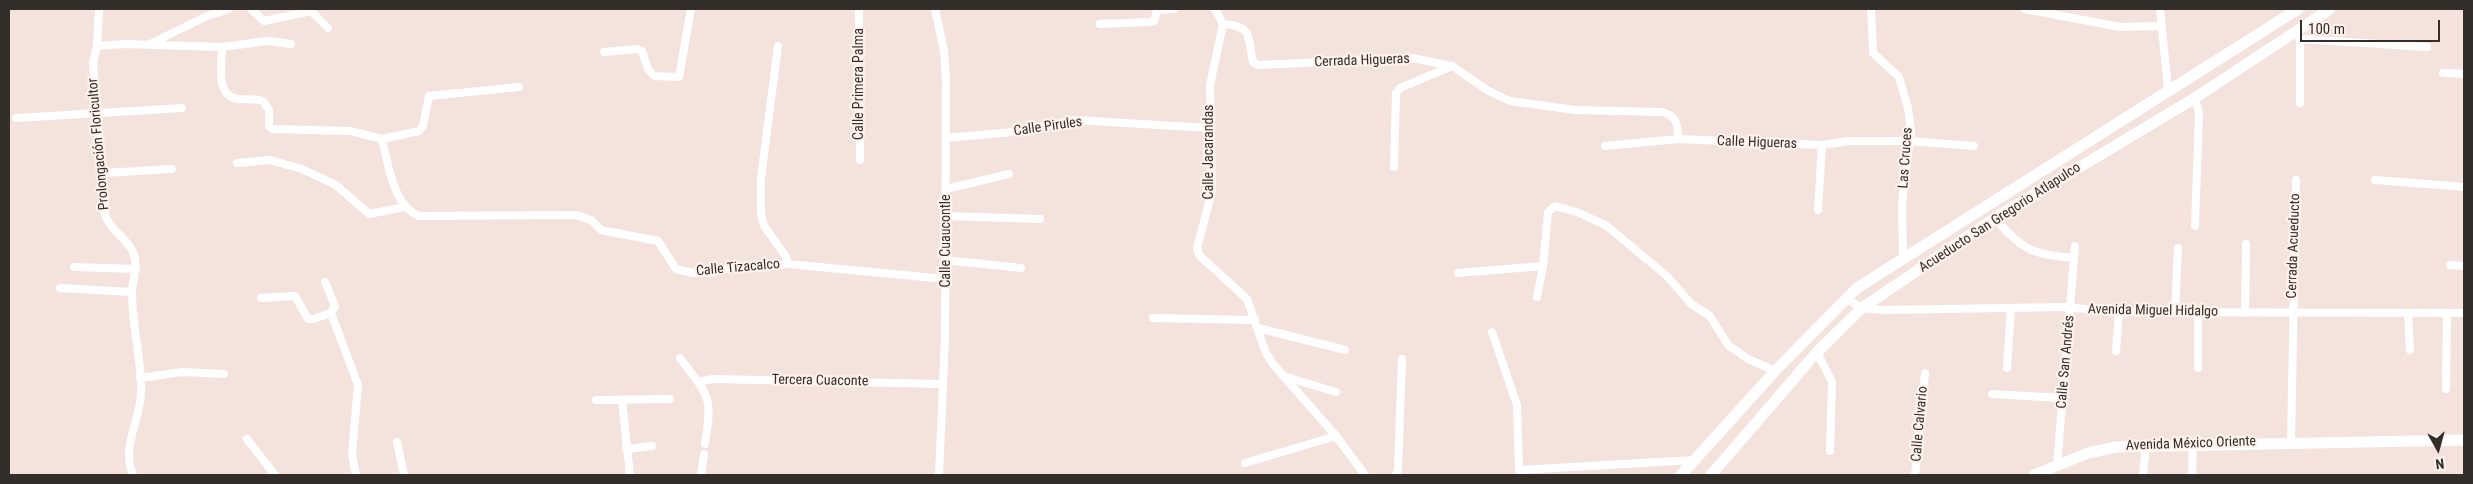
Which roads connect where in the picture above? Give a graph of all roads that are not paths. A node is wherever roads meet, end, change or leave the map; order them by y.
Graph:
1 (99, 9) edge
2 (229, 9) edge
3 (251, 9) edge
4 (691, 9) edge
5 (859, 9) edge
6 (934, 9) edge
7 (1174, 9) edge
8 (1215, 9) edge
9 (1871, 9) edge
10 (2025, 9) edge
11 (2160, 9) edge
12 (2298, 9) edge
13 (2330, 9) edge
14 (1100, 24) dead end
15 (1222, 24) junction
16 (2162, 26) junction
17 (328, 28) dead end
18 (2298, 35) junction
19 (150, 44) junction
20 (291, 44) dead end
21 (97, 46) junction
22 (778, 46) dead end
23 (222, 47) junction
24 (2427, 47) dead end
25 (604, 52) dead end
26 (1452, 66) junction
27 (2443, 73) dead end
28 (2464, 74) edge
29 (519, 87) dead end
30 (2168, 89) junction
31 (2195, 98) junction
32 (2300, 103) dead end
33 (182, 108) dead end
34 (97, 112) junction
35 (16, 118) dead end
36 (1210, 128) junction
37 (946, 138) junction
38 (382, 139) junction
39 (1678, 139) junction
40 (1909, 141) junction
41 (1822, 145) junction
42 (1604, 146) dead end
43 (1974, 146) dead end
44 (860, 160) dead end
45 (237, 163) dead end
46 (1394, 167) dead end
47 (172, 169) dead end
48 (103, 173) junction
49 (1009, 174) dead end
50 (2296, 180) dead end
51 (2375, 180) dead end
52 (2464, 187) edge
53 (946, 189) junction
54 (405, 207) junction
55 (1818, 210) dead end
56 (944, 216) junction
57 (1995, 218) junction
58 (1040, 220) dead end
59 (2195, 226) dead end
60 (2246, 244) dead end
61 (2075, 246) dead end
62 (2178, 248) dead end
63 (2074, 258) junction
64 (1903, 259) junction
65 (945, 260) junction
66 (788, 264) junction
67 (2450, 265) dead end
68 (1543, 266) junction
69 (2464, 266) edge
70 (74, 267) dead end
71 (1021, 268) dead end
72 (136, 269) junction
73 (1458, 273) dead end
74 (946, 279) junction
75 (325, 282) dead end
76 (60, 288) dead end
77 (132, 292) junction
78 (1537, 297) dead end
79 (261, 298) dead end
80 (1846, 298) junction
81 (1862, 308) junction
82 (2011, 309) junction
83 (2071, 309) junction
84 (2293, 311) junction
85 (2119, 312) junction
86 (2175, 312) junction
87 (2198, 312) junction
88 (331, 313) junction
89 (2245, 313) junction
90 (2408, 313) junction
91 (2447, 313) junction
92 (2464, 313) edge
93 (1153, 318) dead end
94 (1257, 324) junction
95 (1492, 332) dead end
96 (1345, 350) dead end
97 (2410, 350) dead end
98 (2116, 351) dead end
99 (1817, 352) junction
100 (680, 358) dead end
101 (1402, 359) dead end
102 (2007, 368) dead end
103 (2198, 368) dead end
104 (1775, 371) junction
105 (1925, 373) dead end
106 (224, 374) dead end
107 (1282, 375) junction
108 (140, 378) junction
109 (698, 382) junction
110 (943, 384) junction
111 (2446, 389) dead end
112 (1336, 392) dead end
113 (1992, 394) dead end
114 (2062, 398) junction
115 (670, 399) dead end
116 (596, 400) dead end
117 (622, 400) junction
118 (1336, 436) junction
119 (247, 439) dead end
120 (2464, 440) edge
121 (397, 442) dead end
122 (2291, 442) junction
123 (705, 444) dead end
124 (2193, 444) junction
125 (2146, 445) junction
126 (652, 446) dead end
127 (626, 449) junction
128 (1830, 451) dead end
129 (704, 454) dead end
130 (1694, 460) junction
131 (1245, 463) dead end
132 (2057, 466) junction
133 (133, 475) edge
134 (275, 475) edge
135 (356, 475) edge
136 (404, 475) edge
137 (630, 475) edge
138 (701, 475) edge
139 (939, 475) edge
140 (1365, 475) edge
141 (1396, 475) edge
142 (1681, 475) edge
143 (1711, 475) edge
144 (1915, 475) edge
145 (2034, 475) edge
146 (2143, 475) edge
147 (2192, 475) edge

1 - 21 street, Prolongación Floricultor
2 - 19 street
3 - 17 street
4 - 25 street
5 - 44 street, Calle Primera Palma
6 - 37 street, Calle Cuaucontle
7 - 14 street
8 - 15 street
9 - 40 street, Las Cruces
10 - 16 street
11 - 16 street
12 - 30 street, Acueducto San Gregorio Atlapulco
13 - 18 street, Acueducto San Gregorio Atlapulco
15 - 26 street, Cerrada Higueras
15 - 36 street, Calle Jacarandas
16 - 30 street
18 - 24 street
18 - 31 street, Acueducto San Gregorio Atlapulco
18 - 32 street
19 - 21 street
19 - 23 street
20 - 23 street
21 - 34 street, Prolongación Floricultor
22 - 66 street
23 - 38 street
26 - 39 street, Cerrada Higueras
26 - 46 street
27 - 28 street
29 - 38 street
30 - 64 street, Acueducto San Gregorio Atlapulco
31 - 57 street, Acueducto San Gregorio Atlapulco
31 - 59 street
33 - 34 street
34 - 35 street
34 - 48 street, Prolongación Floricultor
36 - 37 street, Calle Pirules
36 - 94 street, Calle Jacarandas
37 - 53 street, Calle Cuaucontle
38 - 54 street
39 - 41 street, Calle Higueras
39 - 42 street, Calle Higueras
40 - 41 street, Calle Higueras
40 - 43 street, Calle Higueras
40 - 64 street, Las Cruces
41 - 55 street
45 - 54 street
47 - 48 street
48 - 72 street, Prolongación Floricultor
49 - 53 street
50 - 84 street, Cerrada Acueducto
51 - 52 street
53 - 56 street, Calle Cuaucontle
54 - 66 street, Calle Tizacalco
56 - 58 street
56 - 65 street, Calle Cuaucontle
57 - 63 street
57 - 81 street, Acueducto San Gregorio Atlapulco
60 - 89 street
61 - 63 street, Calle San Andrés
62 - 86 street
63 - 83 street, Calle San Andrés
64 - 80 street, Acueducto San Gregorio Atlapulco
65 - 71 street
65 - 74 street, Calle Cuaucontle
66 - 74 street, Calle Tizacalco
67 - 69 street
68 - 73 street
68 - 78 street
68 - 104 street
70 - 72 street
72 - 77 street, Prolongación Floricultor
74 - 110 street, Calle Cuaucontle
75 - 88 street
76 - 77 street
77 - 108 street, Prolongación Floricultor
79 - 88 street
80 - 81 street
80 - 104 street, Acueducto San Gregorio Atlapulco
81 - 82 street, Avenida Miguel Hidalgo
81 - 99 street, Acueducto San Gregorio Atlapulco
82 - 83 street, Avenida Miguel Hidalgo
82 - 102 street
83 - 85 street, Avenida Miguel Hidalgo
83 - 114 street, Calle San Andrés
84 - 89 street, Avenida Miguel Hidalgo
84 - 90 street, Avenida Miguel Hidalgo
84 - 122 street, Cerrada Acueducto
85 - 86 street, Avenida Miguel Hidalgo
85 - 98 street
86 - 87 street, Avenida Miguel Hidalgo
87 - 89 street, Avenida Miguel Hidalgo
87 - 103 street
88 - 135 street
90 - 91 street, Avenida Miguel Hidalgo
90 - 97 street
91 - 92 street, Avenida Miguel Hidalgo
91 - 111 street
93 - 94 street
94 - 96 street
94 - 107 street, Calle Jacarandas
95 - 130 street
99 - 128 street
99 - 143 street, Acueducto San Gregorio Atlapulco
100 - 109 street
101 - 141 street
104 - 130 street, Acueducto San Gregorio Atlapulco
105 - 144 street, Calle Calvario
106 - 108 street
107 - 112 street
107 - 118 street, Calle Jacarandas
108 - 133 street, Prolongación Floricultor
109 - 110 street, Tercera Cuaconte
109 - 123 street
110 - 139 street, Calle Cuaucontle
113 - 114 street
114 - 132 street, Calle San Andrés
115 - 117 street
116 - 117 street
117 - 127 street
118 - 131 street
118 - 140 street, Calle Jacarandas
119 - 134 street
120 - 122 street, Avenida México Oriente
121 - 136 street
122 - 124 street, Avenida México Oriente
124 - 125 street, Avenida México Oriente
124 - 147 street
125 - 132 street, Avenida México Oriente
125 - 146 street
126 - 127 street
127 - 137 street
129 - 138 street
130 - 142 street, Acueducto San Gregorio Atlapulco
132 - 145 street, Avenida México Oriente

